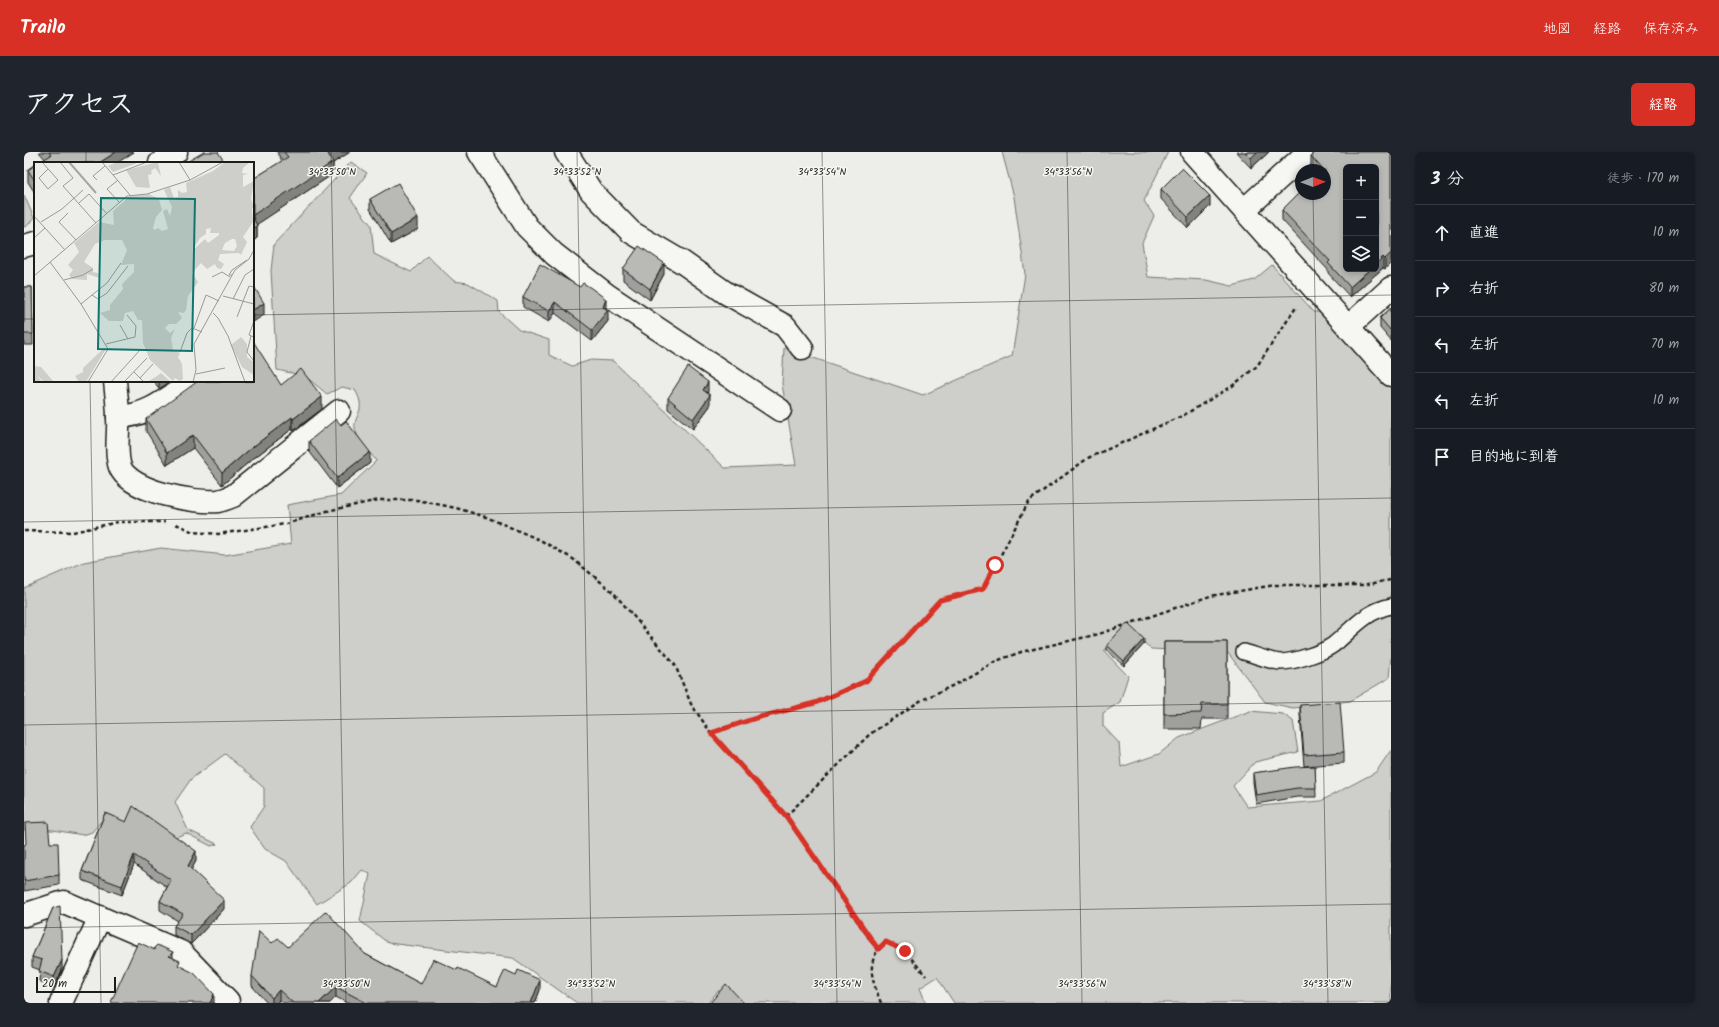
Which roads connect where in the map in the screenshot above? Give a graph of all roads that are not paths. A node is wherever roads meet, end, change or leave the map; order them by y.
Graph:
1 (176, 152) edge
2 (479, 152) edge
3 (566, 152) edge
4 (1192, 152) edge
5 (1308, 152) edge
6 (161, 162) edge
7 (1244, 210) junction
8 (34, 243) edge
9 (24, 246) edge
10 (1391, 288) edge
11 (1348, 327) junction
12 (802, 348) dead end
13 (1391, 375) edge
14 (114, 382) edge
15 (191, 382) edge
16 (780, 410) dead end
17 (339, 411) dead end
18 (118, 417) junction
19 (1391, 606) edge
20 (1244, 652) dead end
21 (24, 915) edge
22 (100, 917) junction
23 (61, 1003) edge
24 (228, 1003) edge

1 - 6 street
2 - 16 street
3 - 12 street
4 - 7 street
5 - 7 street
7 - 11 street
8 - 9 street
10 - 11 street
11 - 13 street
14 - 18 street
15 - 18 street
17 - 18 street
19 - 20 lane
21 - 22 street
22 - 23 street
22 - 24 street

